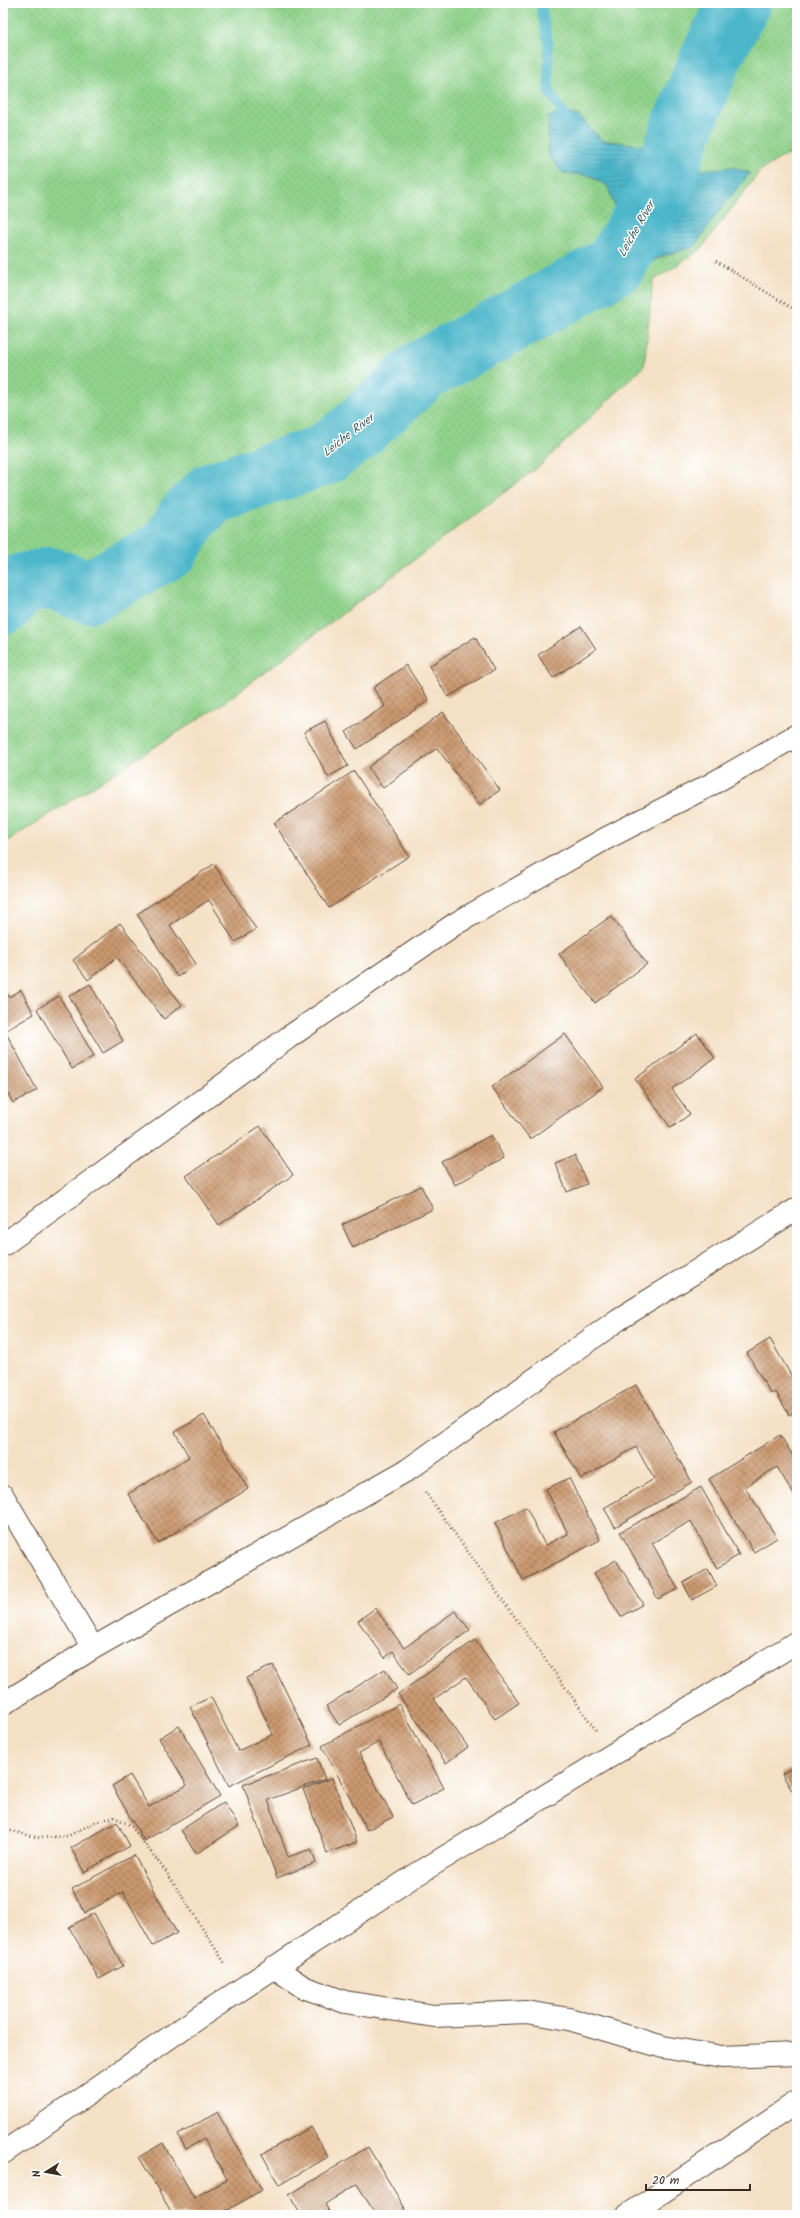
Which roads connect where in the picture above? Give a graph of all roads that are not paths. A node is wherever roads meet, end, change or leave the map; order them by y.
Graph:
1 (797, 735) edge
2 (797, 1209) edge
3 (3, 1245) edge
4 (3, 1496) edge
5 (797, 1642) edge
6 (93, 1648) junction
7 (3, 1704) edge
8 (274, 1968) junction
9 (797, 2054) edge
10 (797, 2102) edge
11 (3, 2153) edge
12 (628, 2215) edge

1 - 3 street
2 - 6 street
4 - 6 street
5 - 8 street
6 - 7 street
8 - 9 street
8 - 11 street
10 - 12 street

